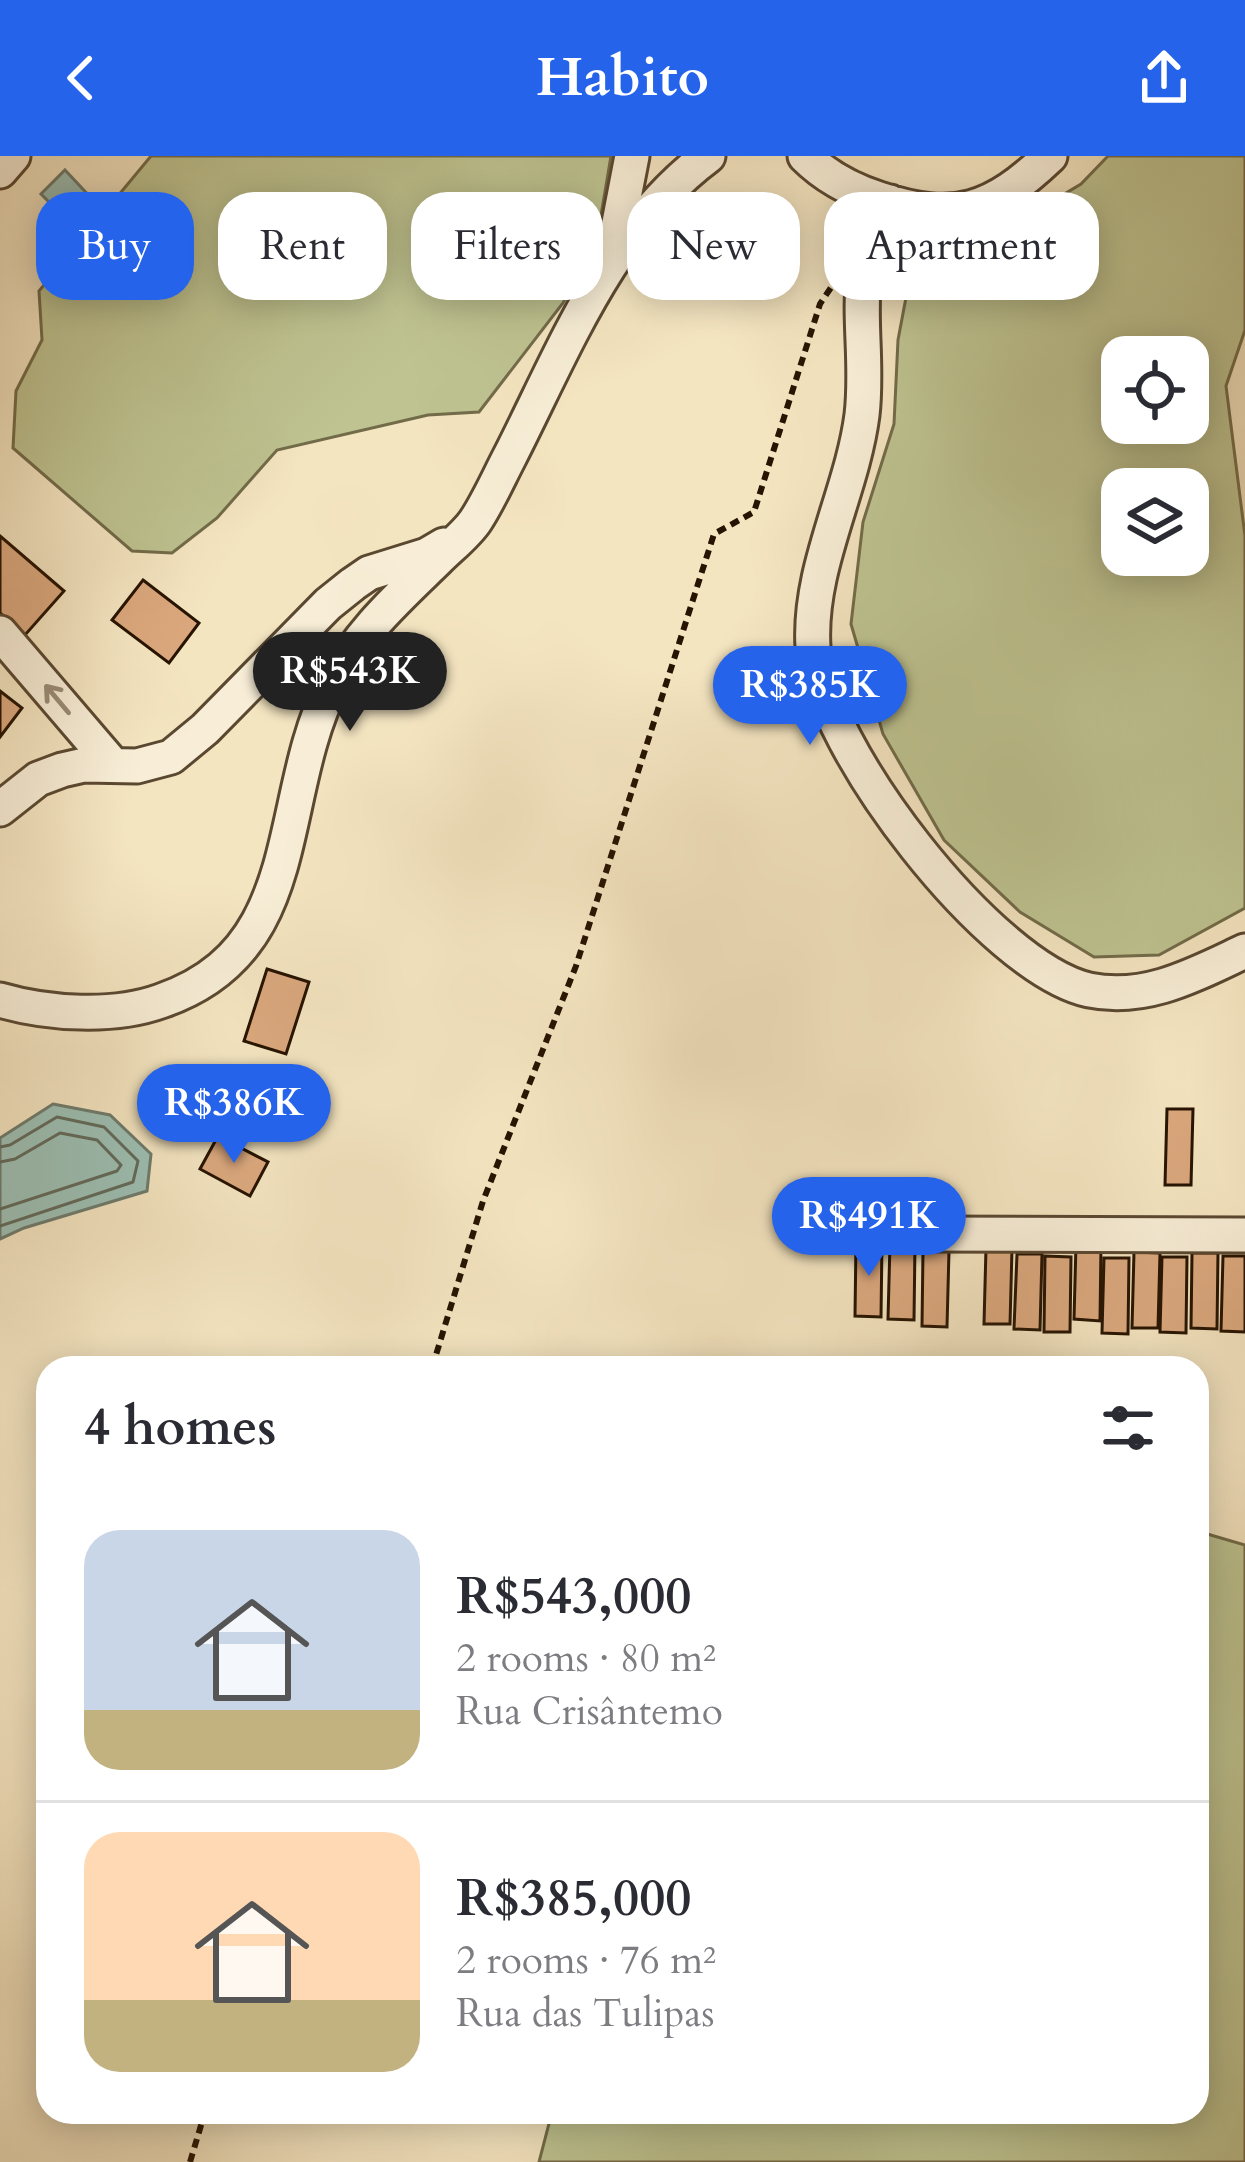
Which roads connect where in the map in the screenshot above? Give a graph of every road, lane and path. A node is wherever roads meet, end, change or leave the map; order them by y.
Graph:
1 (13, 156) edge
2 (632, 156) edge
3 (708, 156) edge
4 (805, 156) edge
5 (1050, 156) edge
6 (0, 171) edge
7 (865, 192) edge
8 (1005, 192) edge
9 (613, 256) junction
10 (824, 298) edge
11 (863, 300) edge
12 (475, 523) junction
13 (0, 633) edge
14 (113, 765) junction
15 (0, 807) edge
16 (1245, 951) edge
17 (0, 1000) edge
18 (916, 1234) dead end
19 (1245, 1235) edge
20 (436, 1356) edge
21 (202, 2124) edge
22 (190, 2162) edge

1 - 6 street
2 - 9 street
3 - 9 street
4 - 7 street
5 - 8 street
9 - 12 street
10 - 20 path
11 - 16 street
12 - 14 street
12 - 17 street
14 -> 13 street
14 - 15 street
18 - 19 street
21 - 22 path

